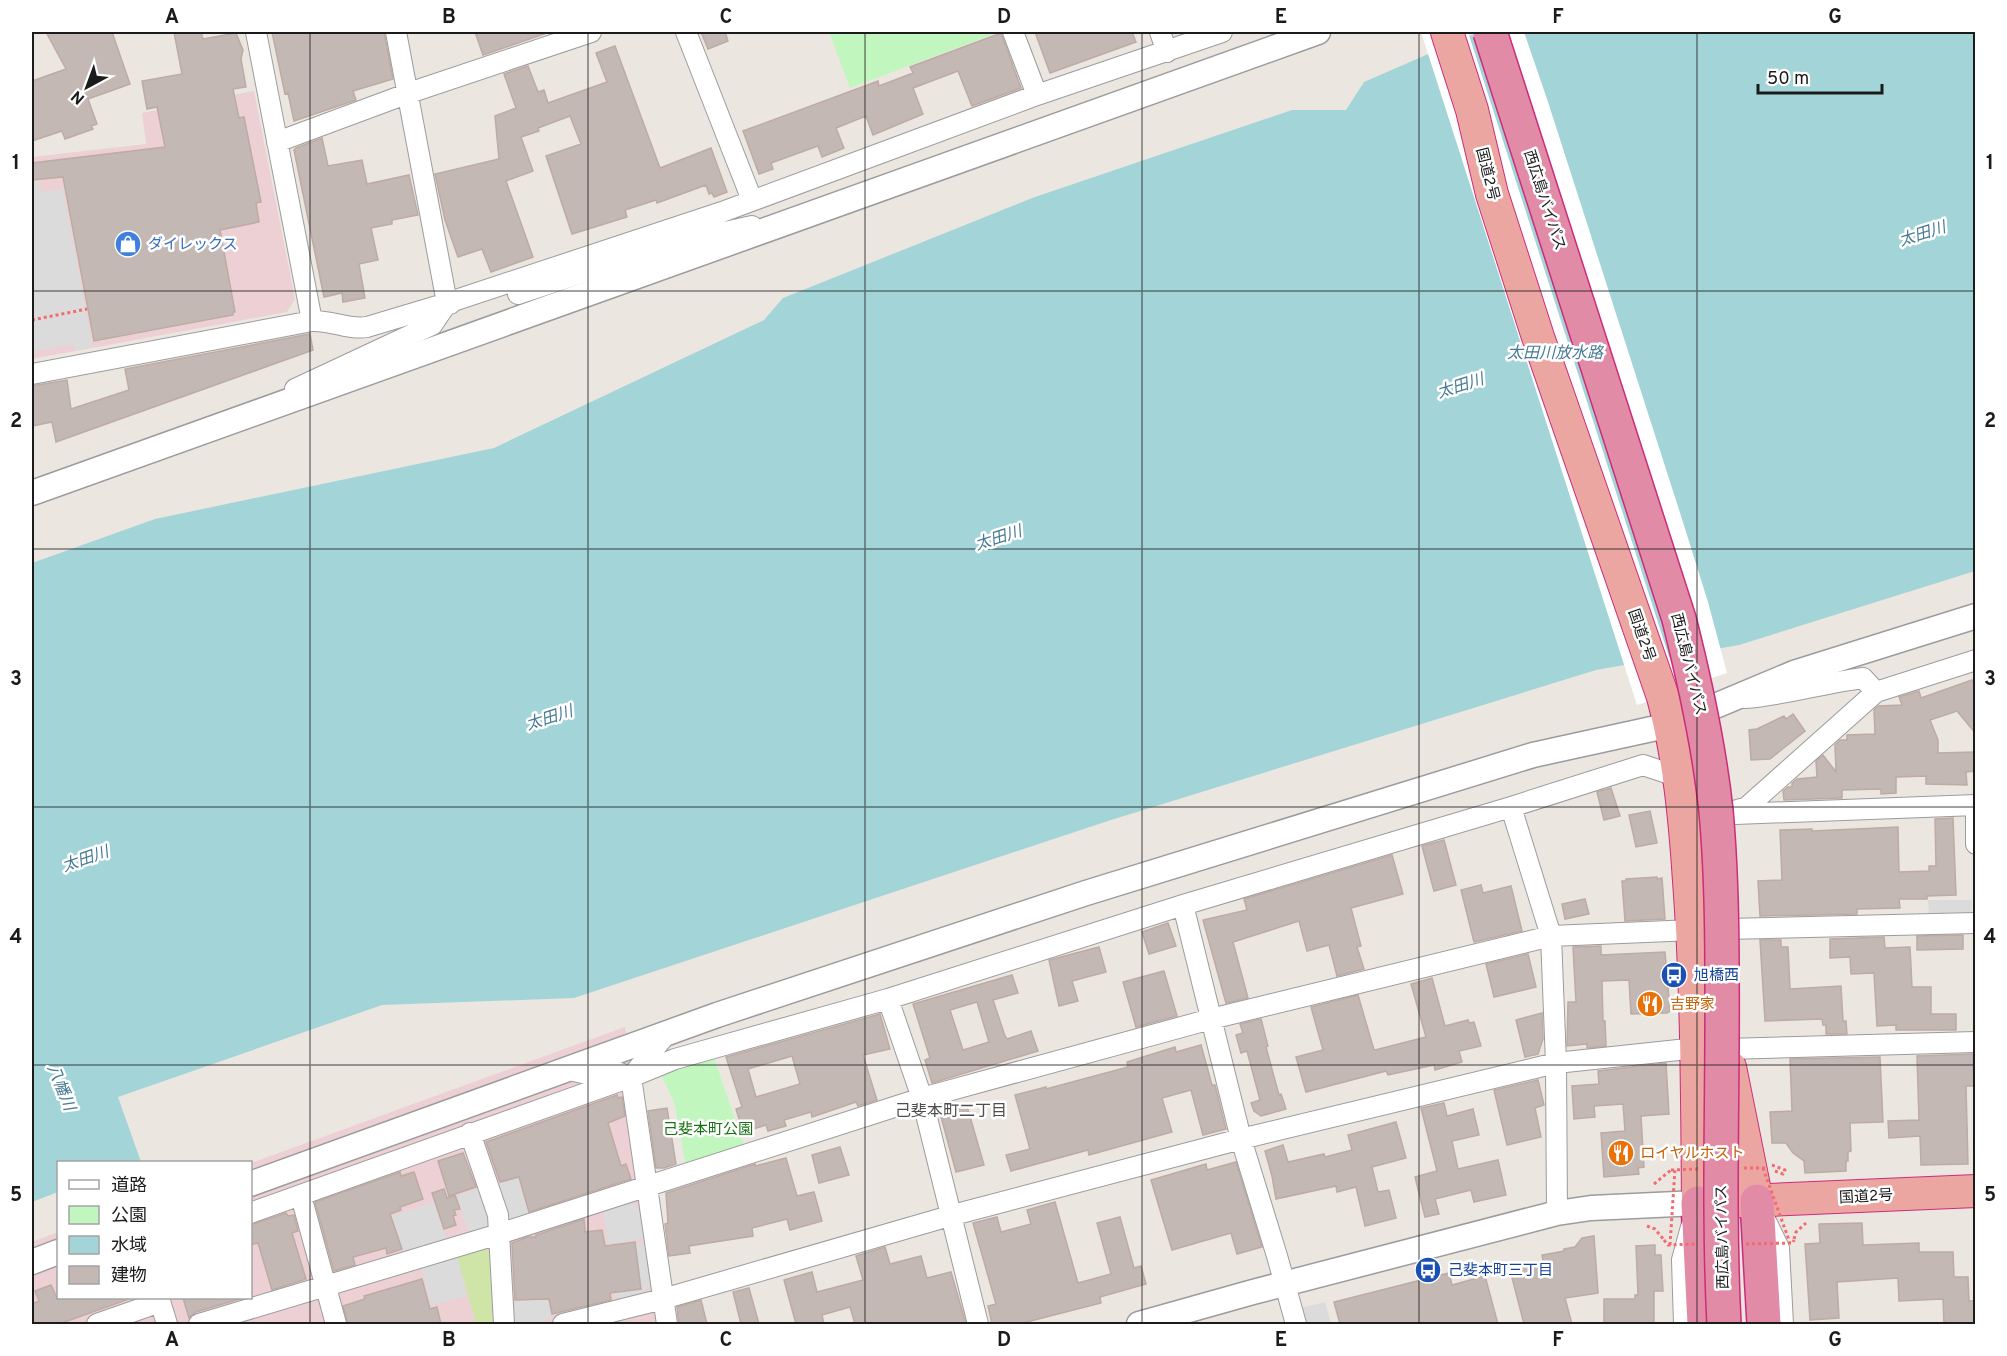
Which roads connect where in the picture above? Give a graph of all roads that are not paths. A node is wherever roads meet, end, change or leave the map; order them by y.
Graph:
1 (256, 32) edge
2 (396, 32) edge
3 (591, 32) edge
4 (686, 32) edge
5 (1013, 32) edge
6 (1160, 32) edge
7 (1222, 32) edge
8 (1318, 32) edge
9 (1447, 32) edge
10 (1492, 32) edge
11 (1513, 32) edge
12 (1167, 51) junction
13 (409, 93) junction
14 (1037, 95) junction
15 (277, 142) junction
16 (752, 200) junction
17 (777, 225) junction
18 (614, 262) junction
19 (667, 264) junction
20 (447, 303) junction
21 (312, 321) junction
22 (32, 374) edge
23 (214, 429) junction
24 (32, 493) edge
25 (1976, 616) edge
26 (1976, 660) edge
27 (1876, 692) junction
28 (1713, 697) junction
29 (1667, 711) junction
30 (1679, 777) junction
31 (1511, 807) junction
32 (1976, 807) edge
33 (1721, 816) junction
34 (1976, 844) edge
35 (1183, 905) junction
36 (1976, 923) edge
37 (1726, 929) junction
38 (1693, 930) junction
39 (1551, 936) junction
40 (888, 999) junction
41 (1211, 1019) junction
42 (668, 1032) junction
43 (1976, 1042) edge
44 (1712, 1049) junction
45 (1556, 1063) junction
46 (566, 1069) junction
47 (631, 1077) junction
48 (922, 1098) junction
49 (470, 1133) junction
50 (1241, 1139) junction
51 (252, 1183) edge
52 (646, 1187) junction
53 (1976, 1191) edge
54 (301, 1196) junction
55 (1757, 1201) junction
56 (1698, 1203) junction
57 (252, 1212) edge
58 (1557, 1213) junction
59 (953, 1215) junction
60 (499, 1234) junction
61 (57, 1252) edge
62 (32, 1262) edge
63 (1284, 1284) junction
64 (327, 1285) junction
65 (663, 1299) junction
66 (156, 1302) edge
67 (123, 1318) edge
68 (97, 1324) edge
69 (167, 1324) edge
70 (199, 1324) edge
71 (336, 1324) edge
72 (504, 1324) edge
73 (563, 1324) edge
74 (667, 1324) edge
75 (978, 1324) edge
76 (1139, 1324) edge
77 (1296, 1324) edge
78 (1684, 1324) edge
79 (1704, 1324) edge
80 (1724, 1324) edge
81 (1745, 1324) edge
82 (1764, 1324) edge
83 (1783, 1324) edge

1 - 15 street
2 - 13 street
3 - 13 street
4 - 16 street
5 - 14 street
6 - 12 street
7 - 12 street
8 - 17 street
9 - 29 highway, 国道2号
10 - 28 highway, 国道2号, bridge
10 - 80 highway, 西広島バイパス, bridge
11 - 81 highway, 西広島バイパス, bridge
12 - 14 street
13 - 15 street
13 - 20 street
14 - 16 street
15 - 21 street
16 - 20 street
17 - 18 street
17 - 19 street
18 - 19 street
18 - 20 street
19 - 23 street
20 - 21 street
20 - 23 street
21 - 22 street
23 - 24 street
25 - 28 street
26 - 27 street
27 - 28 street
27 - 33 street
28 - 29 street
28 - 33 highway, 国道2号
29 - 30 highway, 国道2号
29 - 42 street
30 - 31 street
30 - 38 highway, 国道2号
31 - 35 street
31 - 39 street
32 - 33 street
32 - 34 street
33 - 37 highway, 国道2号
35 - 40 street
35 - 41 street
36 - 37 street
37 - 44 highway, 国道2号
38 - 39 street
38 - 44 highway, 国道2号
39 - 41 street
39 - 45 street
40 - 47 street
40 - 48 street
41 - 48 street
41 - 50 street
42 - 46 street
42 - 47 street
43 - 44 street
44 - 45 street
44 - 55 highway, 国道2号
44 - 56 highway, 国道2号
45 - 50 street
45 - 58 street
46 - 47 street
46 - 51 street
47 - 49 street
47 - 52 street
48 - 52 street
48 - 59 street
49 - 54 street
49 - 60 street
50 - 59 street
50 - 63 street
52 - 60 street
52 - 65 street
53 - 55 highway, 国道2号
54 - 57 street
54 - 64 street
55 - 56 highway, 国道2号
55 - 82 highway
55 - 83 street
56 - 58 street
56 - 78 street
56 - 79 highway
58 - 63 street
59 - 65 street
59 - 75 street
60 - 64 street
60 - 72 street
61 - 62 street
63 - 76 street
63 - 77 street
64 - 70 street
64 - 71 street
65 - 73 street
65 - 74 street
66 - 67 street
66 - 69 street
67 - 68 street

